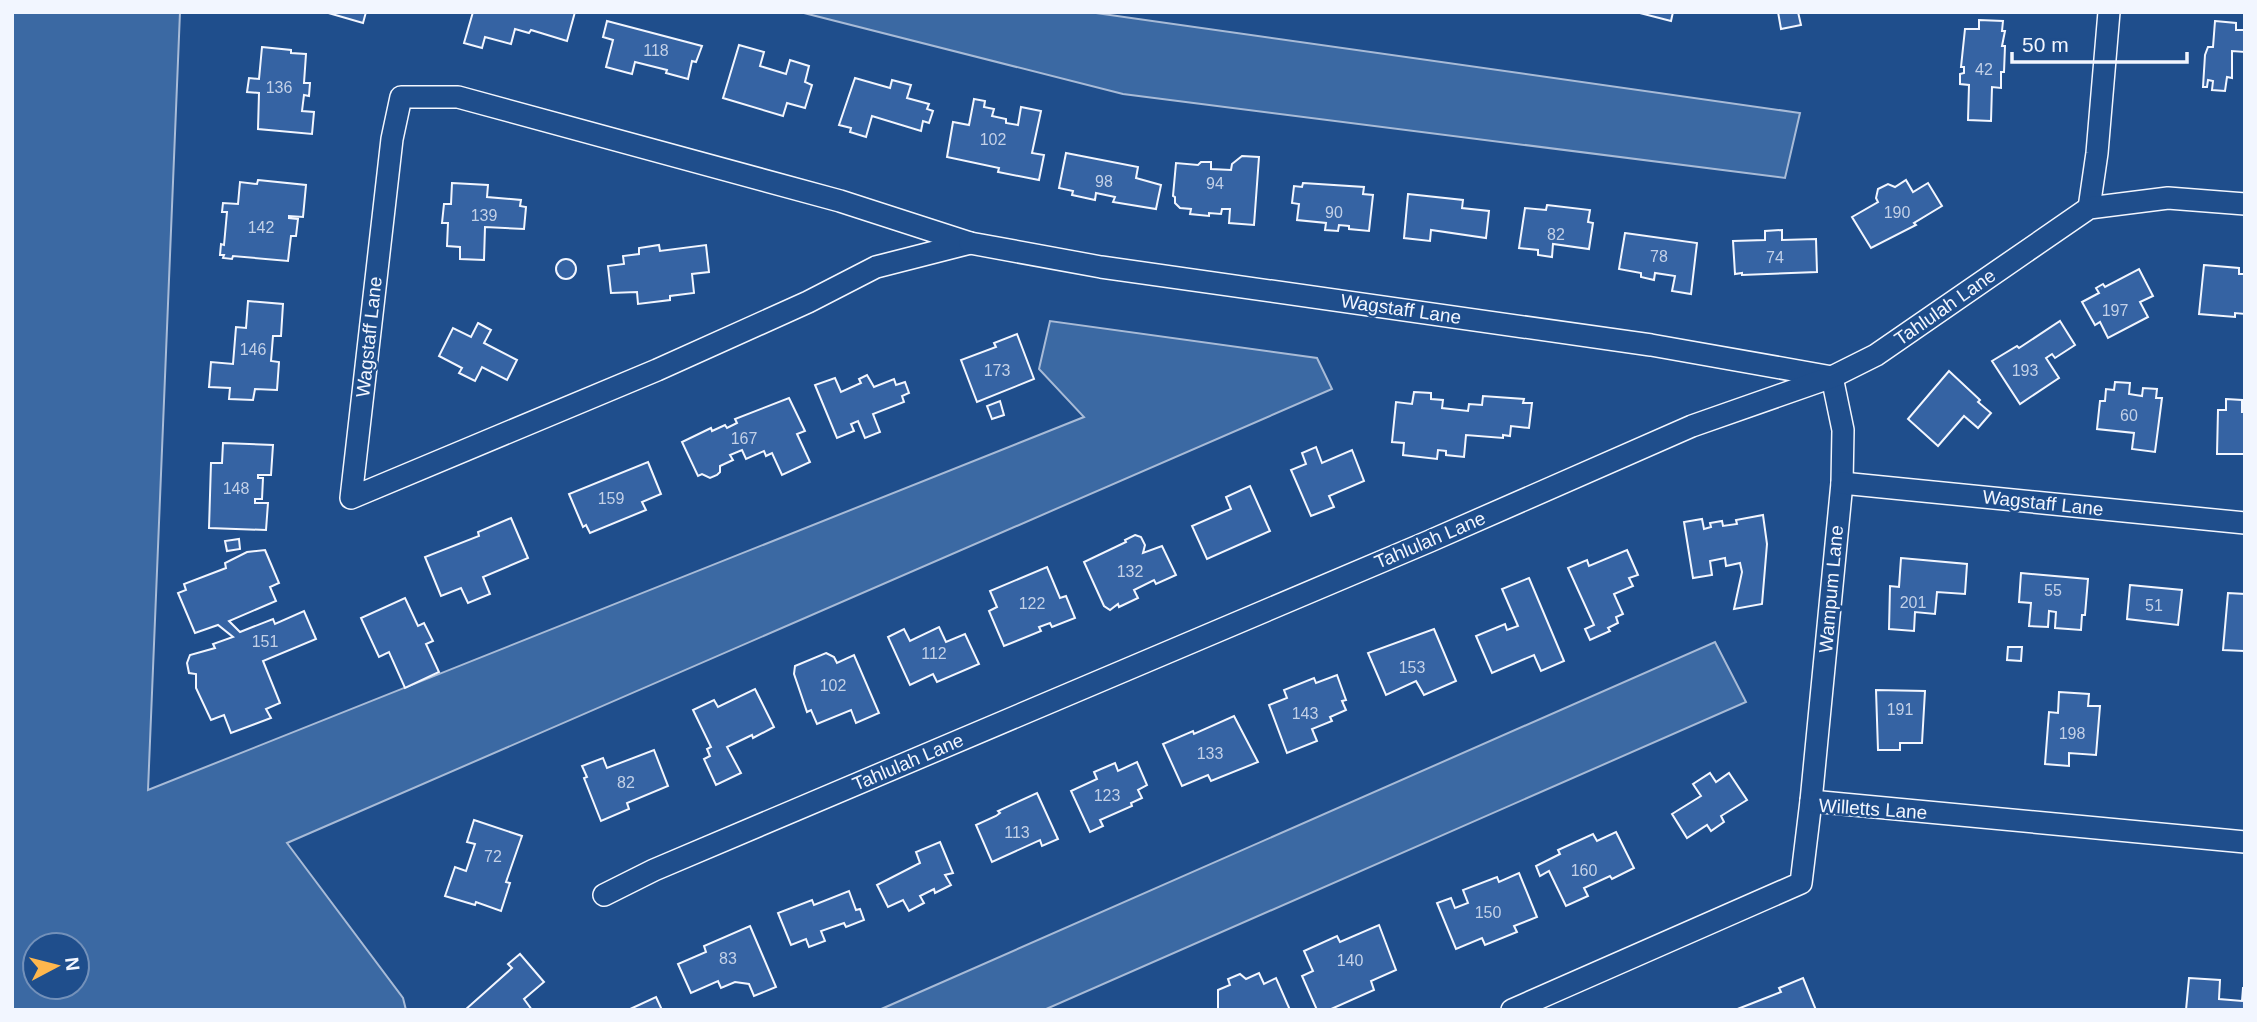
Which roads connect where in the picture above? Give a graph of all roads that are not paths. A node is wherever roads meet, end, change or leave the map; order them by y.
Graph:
1 (2109, 12) edge
2 (2245, 204) edge
3 (2089, 208) junction
4 (970, 243) junction
5 (1832, 377) junction
6 (1842, 483) junction
7 (2245, 523) edge
8 (1811, 802) junction
9 (2245, 842) edge
10 (604, 895) dead end
11 (1512, 1010) edge

1 - 3 street
2 - 3 street, Tahlulah Lane
3 - 5 street, Tahlulah Lane
4 - 4 street, Wagstaff Lane
4 - 5 street, Wagstaff Lane
5 - 6 street, Wampum Lane
5 - 10 street, Tahlulah Lane
6 - 7 street, Wagstaff Lane
6 - 8 street, Wampum Lane
8 - 9 street, Willetts Lane
8 - 11 street, Willetts Lane

